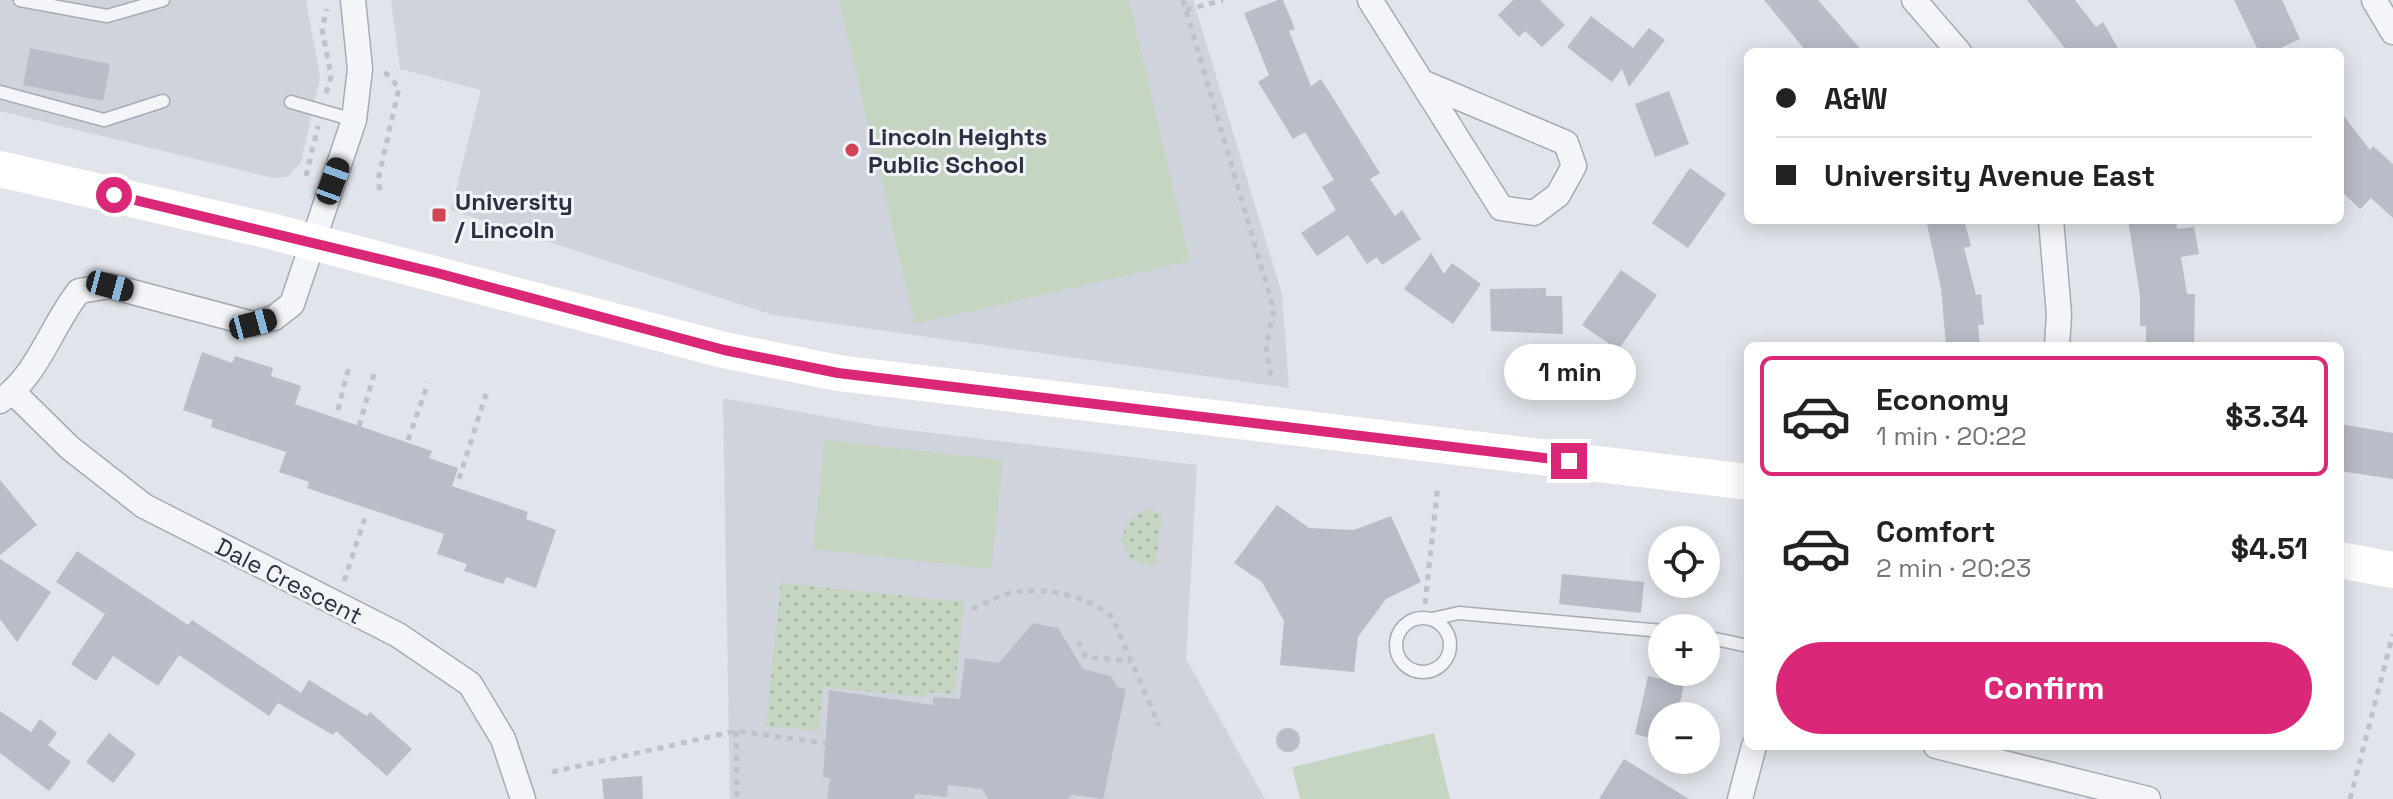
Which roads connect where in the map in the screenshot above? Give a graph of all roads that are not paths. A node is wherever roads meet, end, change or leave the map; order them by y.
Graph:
1 (20, 0) edge
2 (163, 0) edge
3 (353, 0) edge
4 (1370, 0) edge
5 (1914, 0) edge
6 (2374, 0) edge
7 (2393, 32) edge
8 (1956, 48) edge
9 (1422, 82) junction
10 (0, 92) edge
11 (163, 101) dead end
12 (291, 102) dead end
13 (354, 120) junction
14 (0, 169) edge
15 (2051, 224) edge
16 (313, 243) junction
17 (2057, 342) edge
18 (6, 396) edge
19 (1744, 482) edge
20 (2344, 561) edge
21 (2393, 570) edge
22 (1428, 618) junction
23 (1648, 630) edge
24 (1720, 640) edge
25 (1744, 645) edge
26 (1753, 750) edge
27 (1952, 750) edge
28 (523, 799) edge
29 (1740, 799) edge
30 (2147, 799) edge

1 - 2 lane
3 - 13 street, Dale Crescent
4 - 9 street
5 - 8 street
6 - 7 street
9 - 9 street
10 - 11 lane
12 - 13 lane
13 - 16 street, Dale Crescent
14 - 16 main road
15 - 17 street
16 - 18 street, Dale Crescent
16 - 19 main road
18 - 28 street, Dale Crescent
20 - 21 main road
22 - 22 lane
22 - 23 lane
24 - 25 lane
26 - 29 street
27 - 30 street

